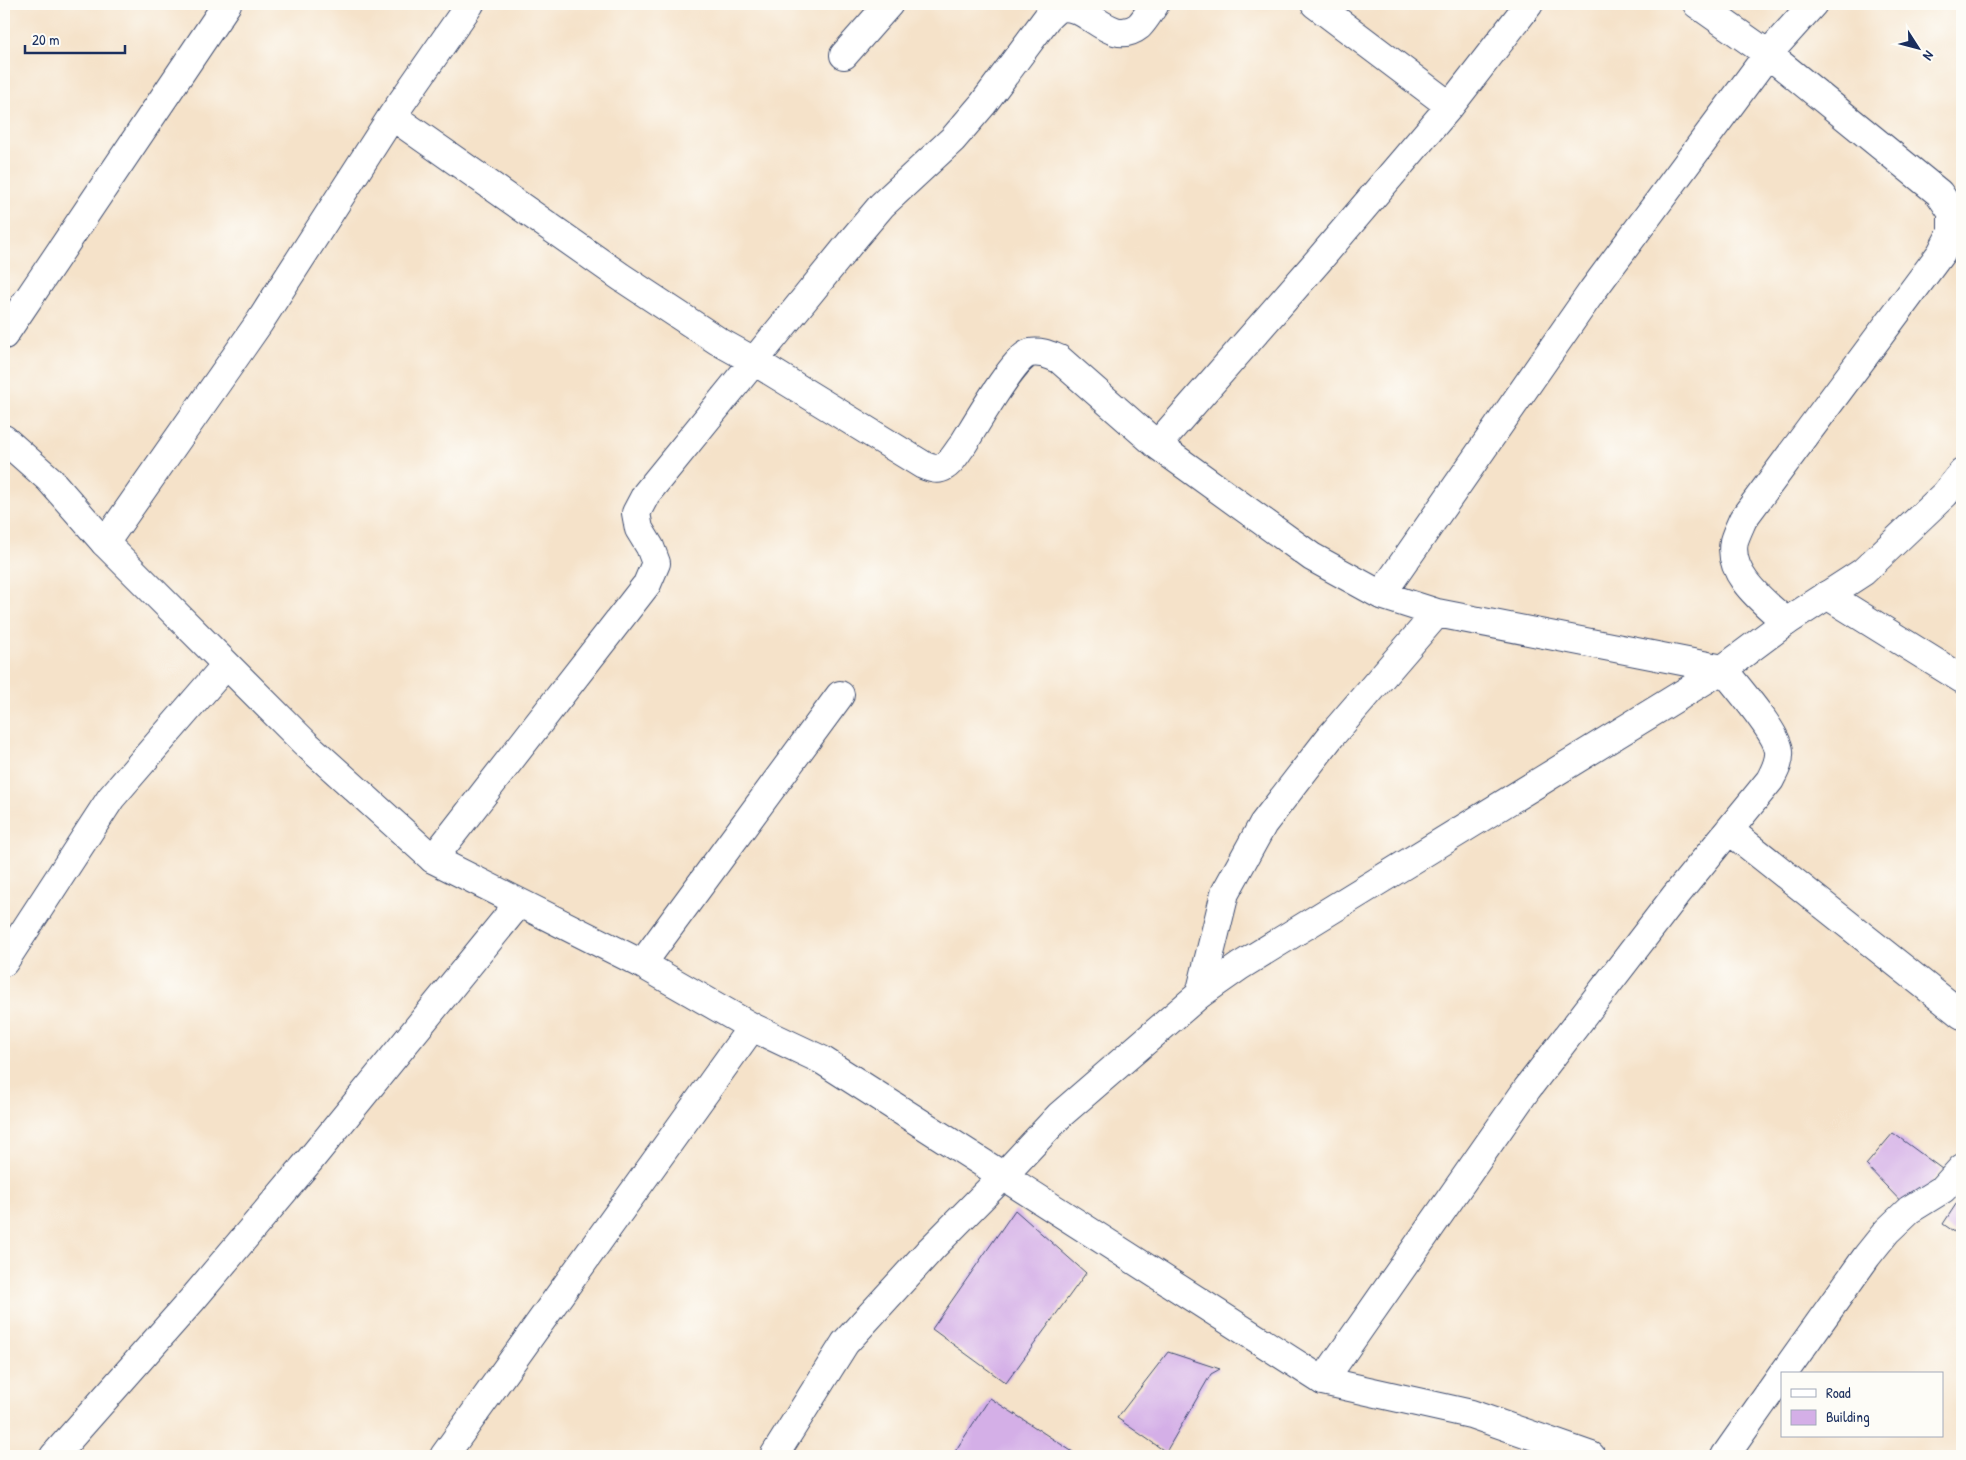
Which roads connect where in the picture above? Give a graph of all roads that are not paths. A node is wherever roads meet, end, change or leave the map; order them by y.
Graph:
1 (226, 4) edge
2 (470, 4) edge
3 (889, 4) edge
4 (1156, 4) edge
5 (1315, 4) edge
6 (1529, 4) edge
7 (1697, 4) edge
8 (1813, 4) edge
9 (1768, 54) junction
10 (844, 55) dead end
11 (1450, 106) junction
12 (392, 116) junction
13 (4, 335) edge
14 (754, 361) junction
15 (4, 439) edge
16 (1157, 445) junction
17 (1962, 473) edge
18 (105, 543) junction
19 (1381, 595) junction
20 (1827, 595) junction
21 (1437, 613) junction
22 (1786, 622) junction
23 (226, 665) junction
24 (1723, 670) junction
25 (1962, 679) edge
26 (840, 695) dead end
27 (1729, 830) junction
28 (433, 859) junction
29 (519, 903) junction
30 (4, 962) edge
31 (642, 964) junction
32 (1200, 994) junction
33 (1962, 1016) edge
34 (752, 1027) junction
35 (1962, 1168) edge
36 (1004, 1175) junction
37 (1784, 1372) edge
38 (1781, 1377) edge
39 (1323, 1381) junction
40 (455, 1453) edge
41 (54, 1456) edge
42 (774, 1456) edge
43 (1591, 1456) edge
44 (1724, 1456) edge

1 - 13 street
2 - 12 street
3 - 10 street
4 - 14 street
5 - 11 street
6 - 11 street
7 - 9 street
8 - 9 street
9 - 19 street
9 - 22 street
11 - 16 street
12 - 14 street
12 - 18 street
14 - 16 street
14 - 28 street
15 - 18 street
16 - 19 street
17 - 20 street
18 - 23 street
19 - 21 street
20 - 22 street
20 - 25 street
21 - 24 street
21 - 32 street
22 - 24 street
23 - 28 street
23 - 30 street
24 - 27 street
24 - 32 street
26 - 31 street
27 - 33 street
27 - 39 street
28 - 29 street
29 - 31 street
29 - 41 street
31 - 34 street
32 - 36 street
34 - 36 street
34 - 40 street
35 - 37 street
36 - 39 street
36 - 42 street
38 - 44 street
39 - 43 street

